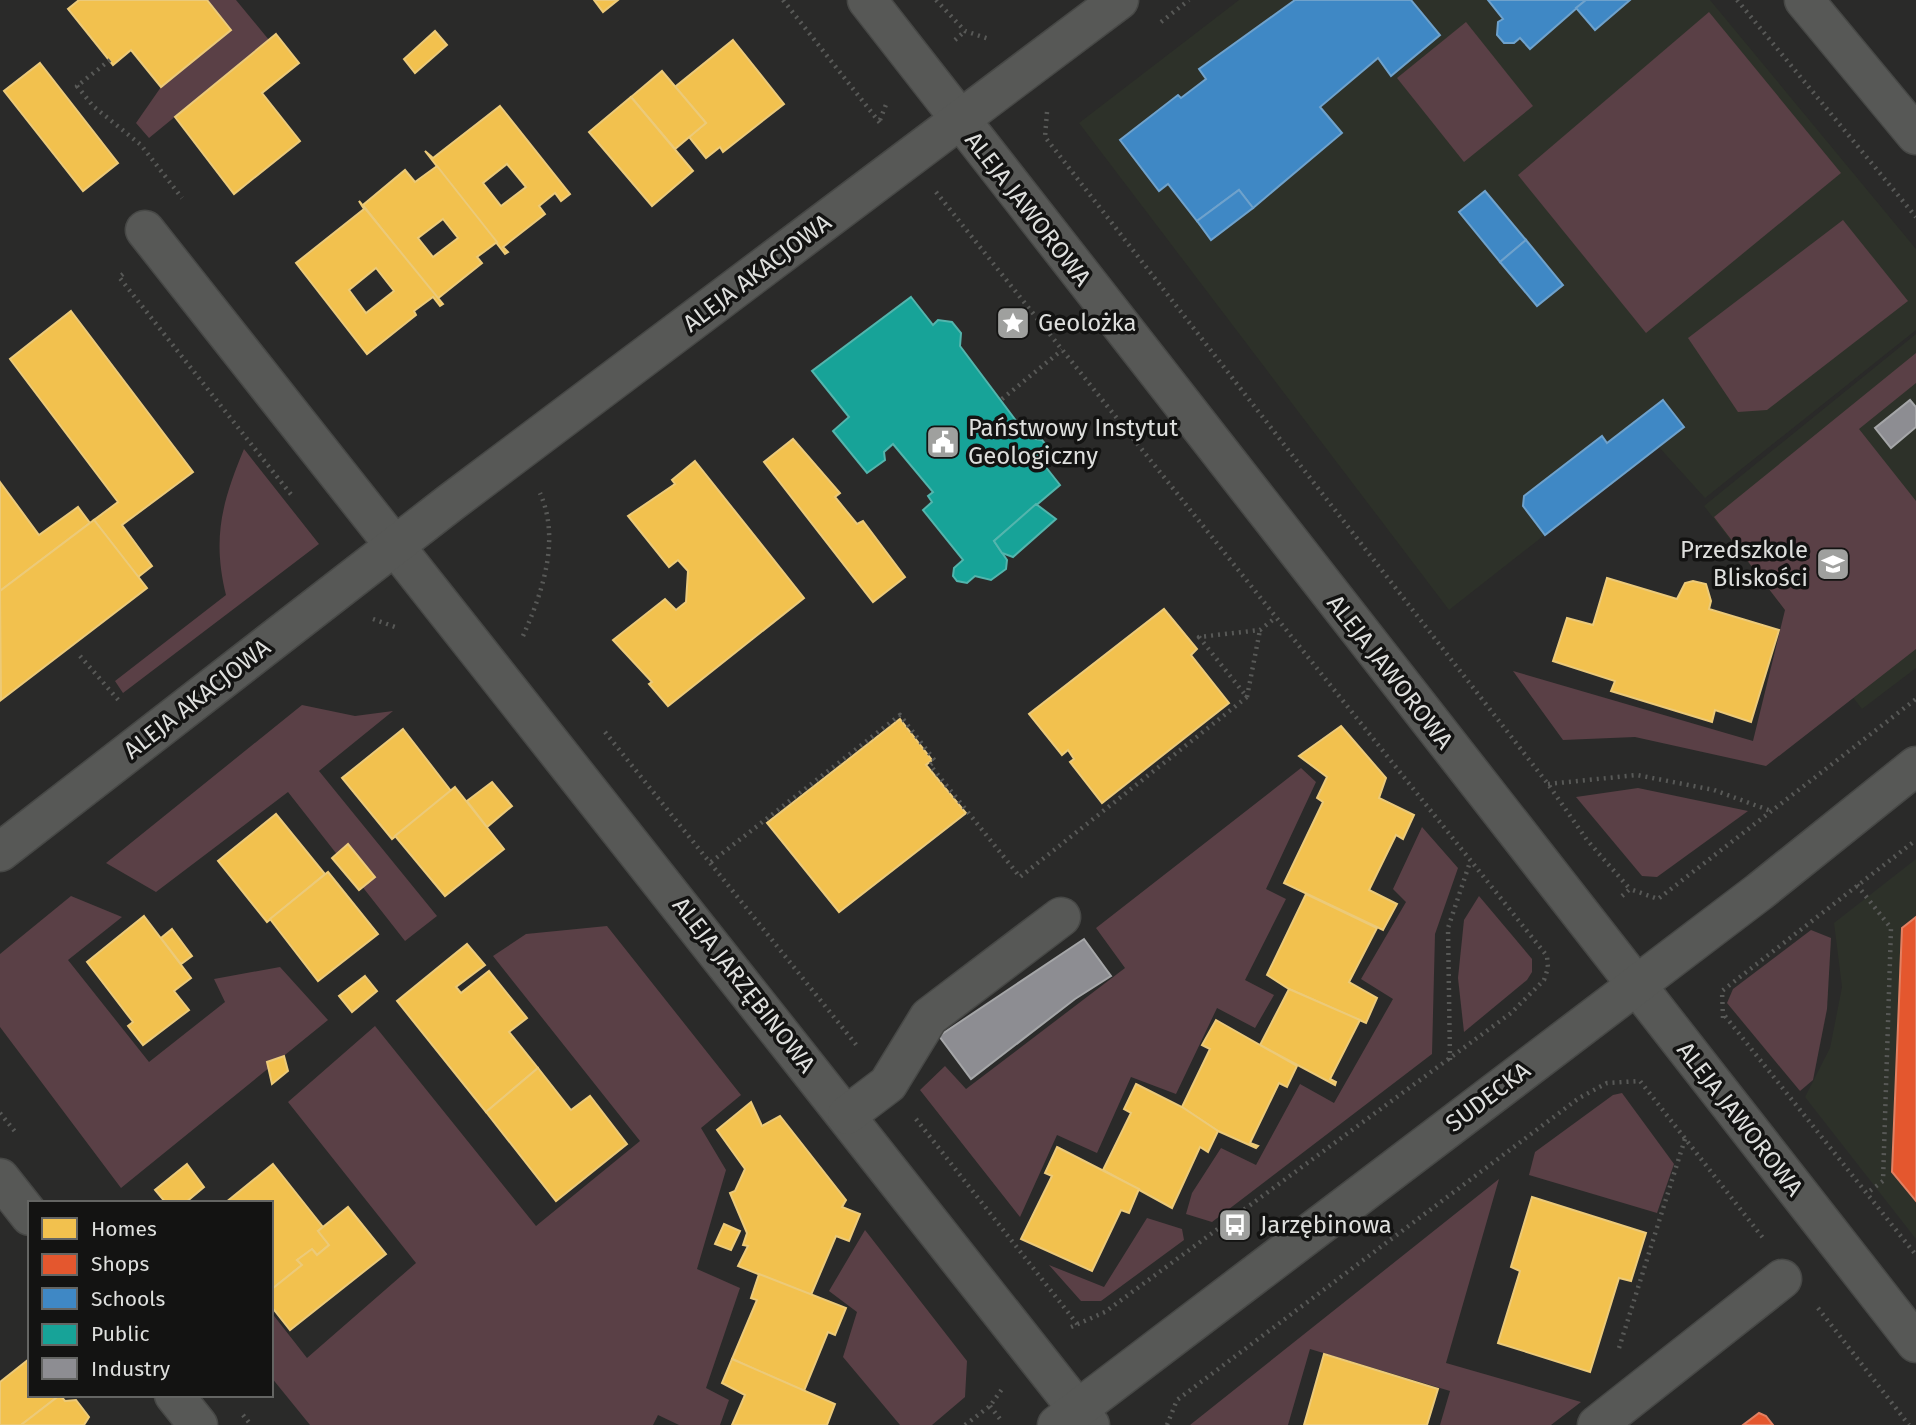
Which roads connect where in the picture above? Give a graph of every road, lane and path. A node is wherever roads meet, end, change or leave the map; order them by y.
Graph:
1 (783, 0) edge
2 (867, 0) edge
3 (936, 0) edge
4 (1119, 0) edge
5 (1737, 0) edge
6 (1804, 0) edge
7 (965, 31) junction
8 (110, 60) dead end
9 (919, 69) junction
10 (1021, 73) junction
11 (958, 119) junction
12 (879, 122) junction
13 (868, 130) dead end
14 (1916, 135) edge
15 (909, 158) junction
16 (186, 205) dead end
17 (1916, 217) edge
18 (145, 230) dead end
19 (1062, 350) junction
20 (1002, 399) dead end
21 (536, 483) dead end
22 (395, 547) junction
23 (1275, 618) junction
24 (366, 620) dead end
25 (517, 630) dead end
26 (1260, 630) junction
27 (523, 637) junction
28 (406, 638) dead end
29 (531, 647) dead end
30 (80, 656) dead end
31 (1247, 697) junction
32 (1916, 699) edge
33 (121, 703) dead end
34 (599, 726) dead end
35 (1916, 766) edge
36 (1548, 784) junction
37 (1771, 811) junction
38 (1916, 840) edge
39 (0, 852) edge
40 (1470, 861) junction
41 (711, 862) junction
42 (1693, 872) junction
43 (1700, 881) dead end
44 (1857, 886) junction
45 (1630, 890) junction
46 (1619, 899) dead end
47 (1061, 917) dead end
48 (1637, 985) junction
49 (1725, 1016) junction
50 (1717, 1022) dead end
51 (1450, 1060) junction
52 (888, 1084) junction
53 (847, 1115) junction
54 (1685, 1138) junction
55 (0, 1178) edge
56 (1867, 1193) junction
57 (28, 1213) edge
58 (1766, 1241) dead end
59 (1916, 1255) edge
60 (1782, 1279) dead end
61 (1816, 1305) dead end
62 (1078, 1325) junction
63 (1916, 1343) edge
64 (1032, 1349) junction
65 (1616, 1360) dead end
66 (176, 1397) edge
67 (990, 1406) junction
68 (1000, 1419) dead end
69 (1075, 1420) edge
70 (198, 1425) edge
71 (965, 1425) edge
72 (1167, 1425) edge
73 (1597, 1425) edge
74 (1909, 1425) edge

1 - 12 path
2 - 9 street, ALEJA JAWOROWA
3 - 7 path
4 - 10 street, ALEJA AKACJOWA
5 - 17 path
6 - 14 street
7 - 9 path
7 - 10 path
8 - 16 path
9 - 11 street, ALEJA JAWOROWA
9 - 12 path
10 - 11 street, ALEJA AKACJOWA
10 - 36 path
11 - 15 street, ALEJA AKACJOWA
11 - 48 street, ALEJA JAWOROWA
12 - 13 path
12 - 15 path
15 - 19 path
15 - 22 street, ALEJA AKACJOWA
18 - 22 street
19 - 20 path
19 - 23 path
21 - 27 path
22 - 39 street, ALEJA AKACJOWA
22 - 53 street, ALEJA JARZĘBINOWA
23 - 26 path
23 - 40 path
24 - 28 path
25 - 27 path
26 - 31 path
26 - 31 path
27 - 29 path
30 - 33 path
31 - 41 path
32 - 37 path
34 - 41 path
35 - 48 street, SUDECKA
36 - 37 path
36 - 45 path
37 - 42 path
38 - 44 path
40 - 51 path
40 - 51 path
41 - 52 path
42 - 43 path
42 - 45 path
44 - 49 path
44 - 56 path
45 - 46 path
47 - 52 street
48 - 63 street, ALEJA JAWOROWA
48 - 69 street, SUDECKA
49 - 50 path
49 - 56 path
51 - 62 path
52 - 53 street
52 - 62 path
53 - 64 street, ALEJA JARZĘBINOWA
54 - 58 path
54 - 65 path
54 - 72 path
55 - 57 street
56 - 59 path
60 - 73 street
61 - 74 path
62 - 64 path
64 - 67 path
64 - 69 street, ALEJA JARZĘBINOWA
66 - 70 street
67 - 68 path
67 - 71 path

